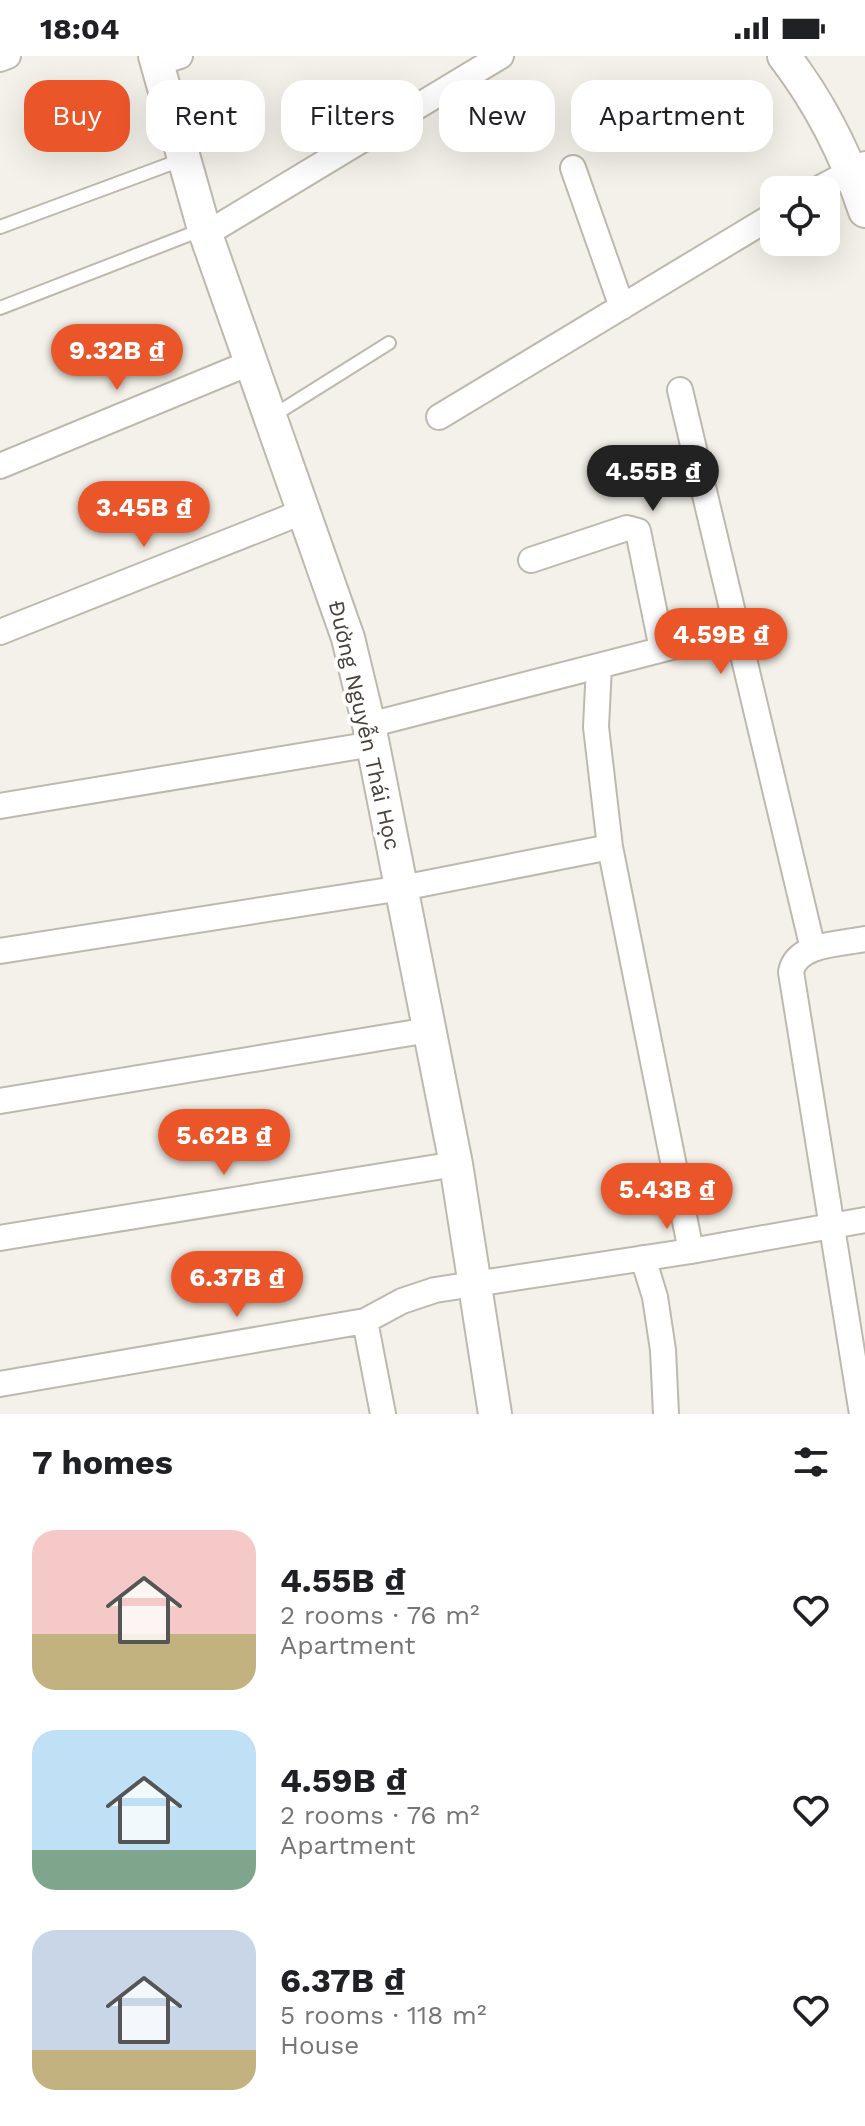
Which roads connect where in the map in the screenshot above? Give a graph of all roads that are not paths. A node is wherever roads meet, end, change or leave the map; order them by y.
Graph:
1 (8, 56) edge
2 (501, 56) edge
3 (784, 56) edge
4 (164, 58) edge
5 (0, 59) edge
6 (184, 159) junction
7 (858, 166) edge
8 (573, 168) dead end
9 (840, 176) edge
10 (865, 211) edge
11 (760, 223) edge
12 (0, 227) edge
13 (205, 231) junction
14 (622, 307) junction
15 (0, 308) edge
16 (389, 343) dead end
17 (252, 362) junction
18 (680, 390) dead end
19 (271, 417) junction
20 (439, 417) dead end
21 (0, 466) edge
22 (305, 511) junction
23 (531, 560) dead end
24 (734, 631) junction
25 (0, 632) edge
26 (662, 649) junction
27 (599, 666) junction
28 (371, 735) junction
29 (0, 806) edge
30 (610, 847) junction
31 (402, 888) junction
32 (865, 939) edge
33 (813, 949) junction
34 (0, 951) edge
35 (429, 1030) junction
36 (0, 1101) edge
37 (456, 1164) junction
38 (865, 1220) edge
39 (834, 1225) junction
40 (0, 1238) edge
41 (691, 1251) junction
42 (643, 1258) junction
43 (476, 1283) junction
44 (365, 1321) junction
45 (0, 1384) edge
46 (383, 1414) edge
47 (495, 1414) edge
48 (666, 1414) edge
49 (862, 1414) edge

1 - 5 street
2 - 13 street
3 - 7 street
4 - 6 street, Đường Nguyễn Thái Học
6 - 12 lane
6 - 13 street, Đường Nguyễn Thái Học
7 - 9 street
7 - 10 street
8 - 14 street
11 - 14 street
13 - 15 lane
13 - 17 street, Đường Nguyễn Thái Học
14 - 20 street
16 - 19 lane
17 - 19 street, Đường Nguyễn Thái Học
17 - 21 street
18 - 24 street
19 - 22 street, Đường Nguyễn Thái Học
22 - 25 street
22 - 28 street, Đường Nguyễn Thái Học
23 - 26 street
24 - 26 street
24 - 33 street
26 - 27 street
27 - 28 street
27 - 30 street
28 - 29 street
28 - 31 street, Đường Nguyễn Thái Học
30 - 31 street
30 - 41 street
31 - 34 street
31 - 35 street, Đường Nguyễn Thái Học
32 - 33 street
33 - 39 street
35 - 36 street
35 - 37 street, Đường Nguyễn Thái Học
37 - 40 street
37 - 43 street, Đường Nguyễn Thái Học
38 - 39 street
39 - 41 street
39 - 49 street
41 - 42 street
42 - 43 street
42 - 48 street
43 - 44 street
43 - 47 street, Đường Nguyễn Thái Học
44 - 45 street
44 - 46 street

